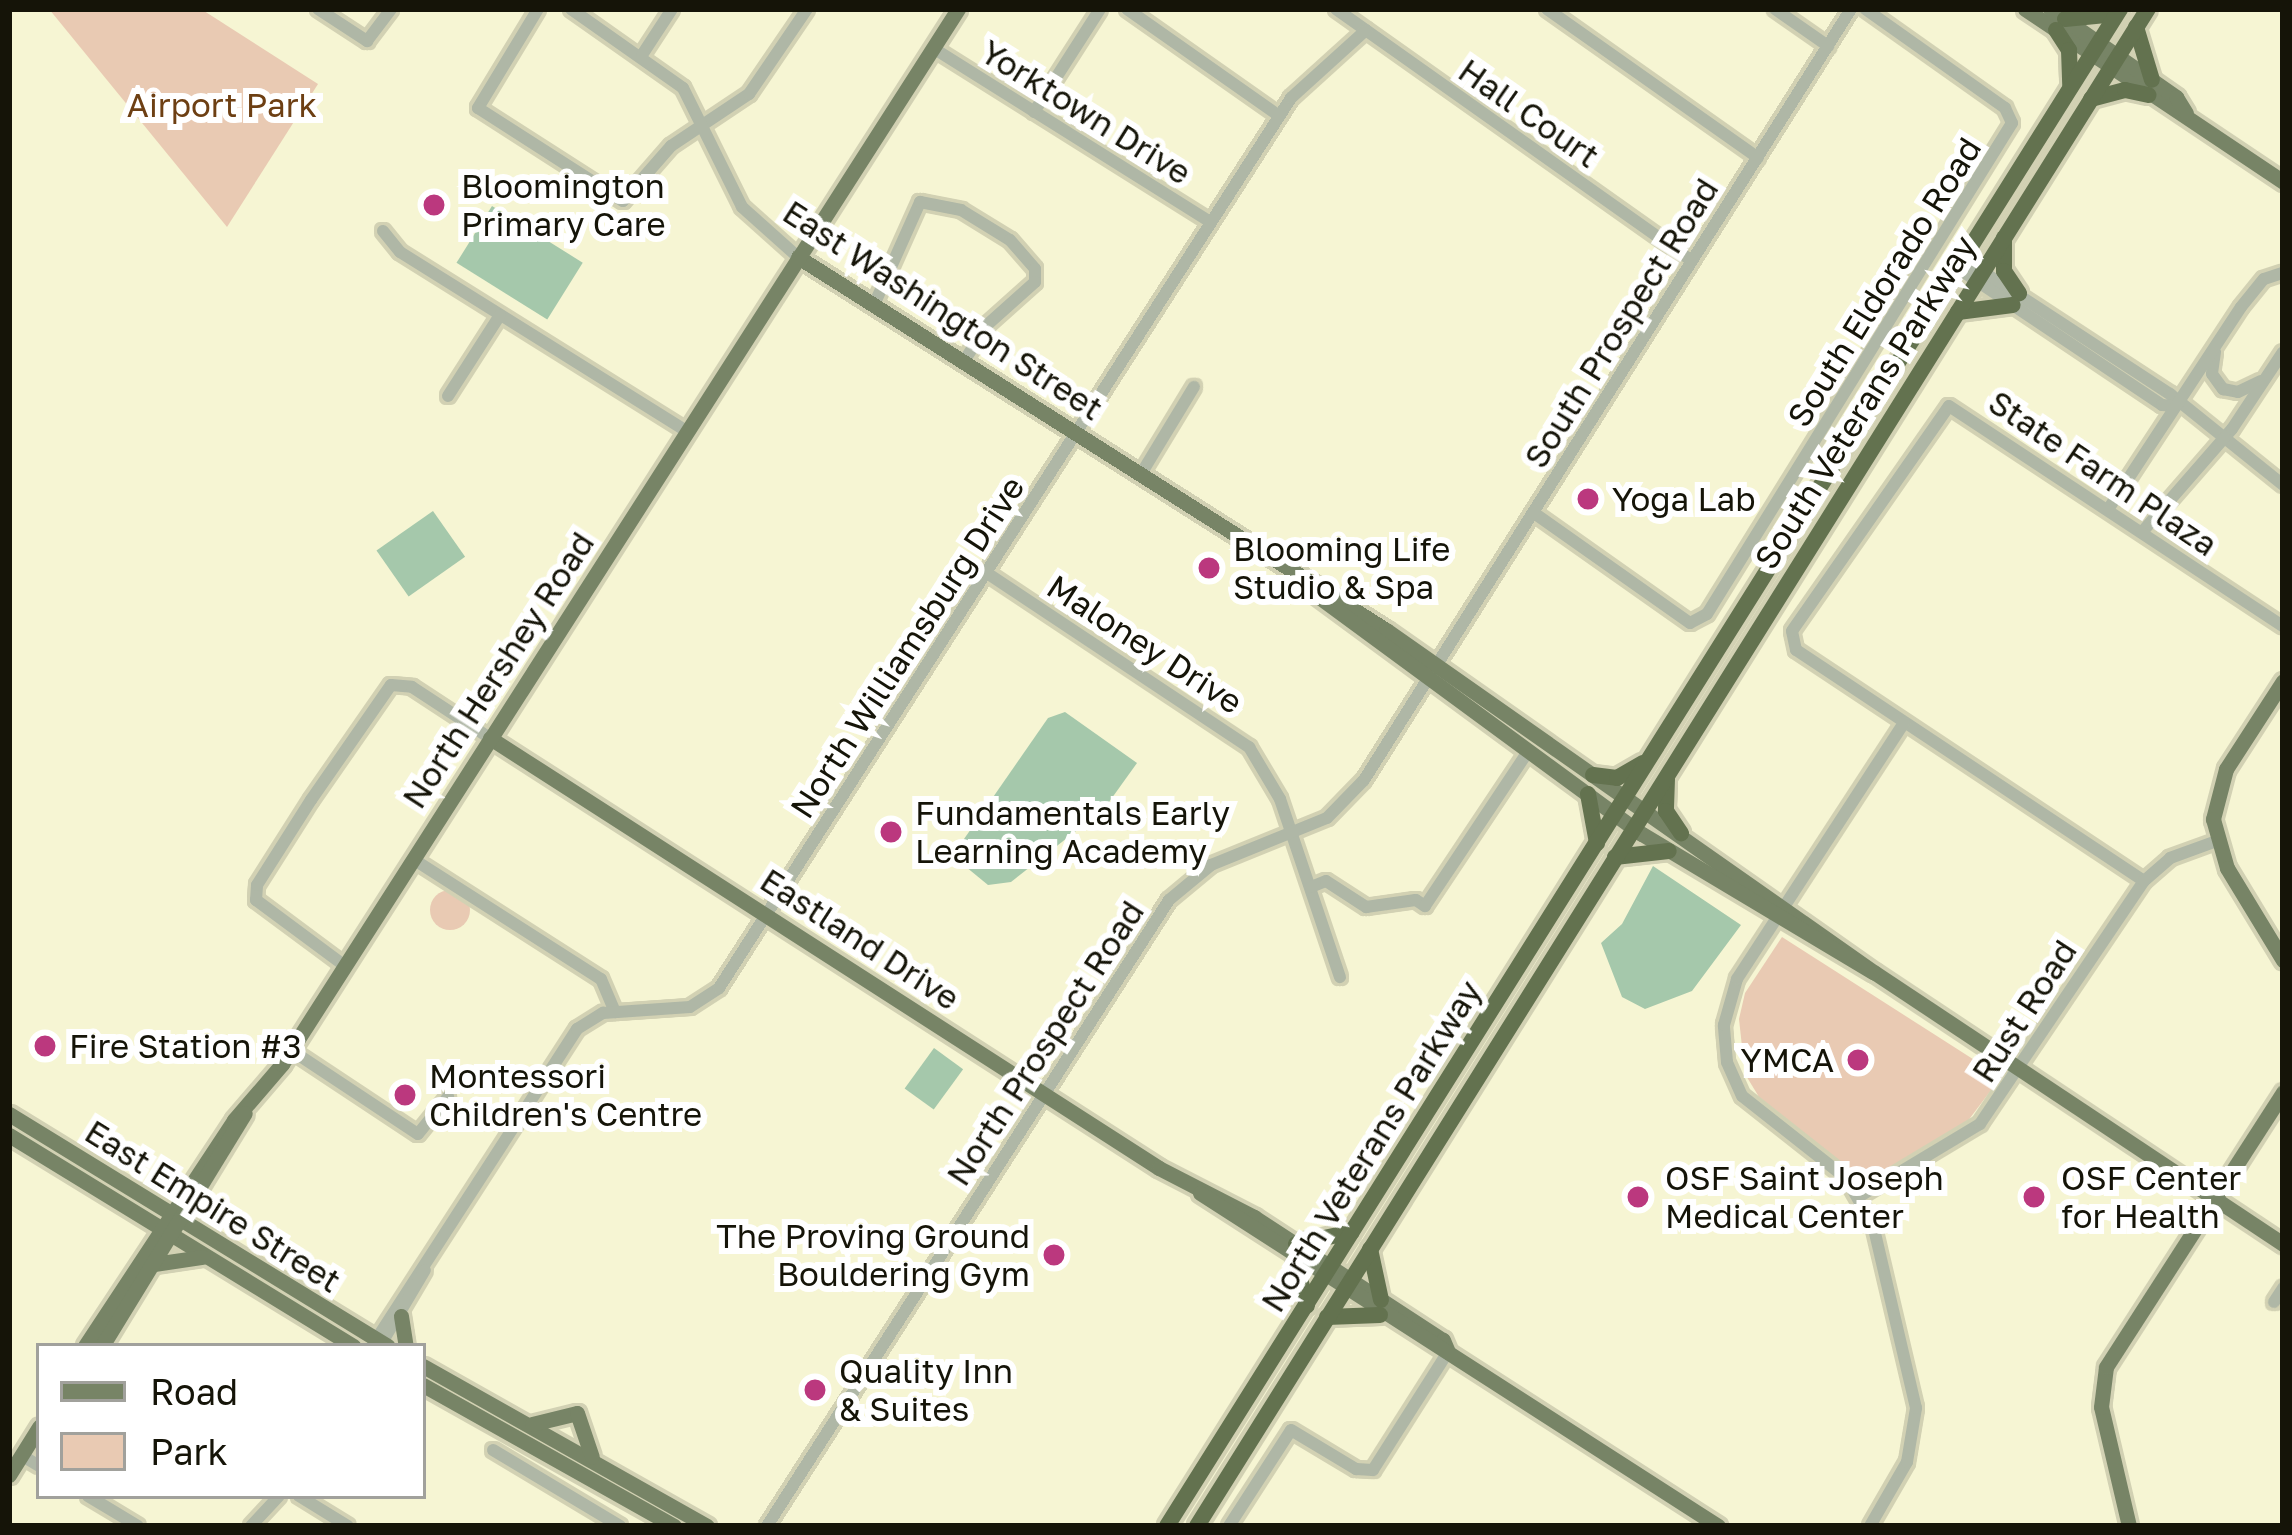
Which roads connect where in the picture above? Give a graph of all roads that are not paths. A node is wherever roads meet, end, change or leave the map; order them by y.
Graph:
1 (318, 9) edge
2 (391, 9) edge
3 (538, 9) edge
4 (571, 9) edge
5 (672, 9) edge
6 (807, 9) edge
7 (958, 9) edge
8 (1100, 9) edge
9 (1127, 9) edge
10 (1336, 9) edge
11 (1547, 9) edge
12 (1775, 9) edge
13 (1851, 9) edge
14 (1865, 9) edge
15 (2025, 9) edge
16 (2148, 9) edge
17 (2118, 12) edge
18 (2057, 19) edge
19 (2136, 27) junction
20 (1366, 30) junction
21 (1828, 46) junction
22 (933, 48) junction
23 (2094, 49) junction
24 (642, 55) junction
25 (2114, 62) junction
26 (2070, 86) junction
27 (2150, 87) junction
28 (2091, 99) junction
29 (1034, 112) junction
30 (1279, 116) junction
31 (706, 124) junction
32 (1758, 158) junction
33 (2283, 182) edge
34 (1210, 222) junction
35 (383, 231) dead end
36 (2004, 237) junction
37 (798, 257) junction
38 (1692, 261) junction
39 (1959, 262) junction
40 (2282, 274) edge
41 (1980, 276) junction
42 (2016, 299) junction
43 (874, 305) junction
44 (1957, 312) junction
45 (500, 314) junction
46 (2216, 345) junction
47 (2283, 352) edge
48 (2112, 358) junction
49 (964, 361) junction
50 (2196, 375) junction
51 (2266, 378) junction
52 (2152, 383) junction
53 (2129, 384) junction
54 (1194, 387) dead end
55 (448, 396) dead end
56 (2176, 406) junction
57 (686, 431) junction
58 (1076, 433) junction
59 (2223, 439) junction
60 (1141, 474) junction
61 (2283, 485) edge
62 (2109, 508) junction
63 (1534, 513) junction
64 (2143, 531) junction
65 (987, 573) junction
66 (2283, 626) edge
67 (1434, 673) junction
68 (2283, 681) edge
69 (1904, 723) junction
70 (490, 738) junction
71 (1528, 750) junction
72 (1649, 759) junction
73 (1669, 772) junction
74 (1593, 775) junction
75 (1588, 794) junction
76 (1625, 797) junction
77 (1644, 810) junction
78 (1615, 814) junction
79 (1633, 828) junction
80 (1681, 833) junction
81 (1293, 835) junction
82 (2217, 841) junction
83 (1597, 843) junction
84 (1670, 851) junction
85 (1615, 857) junction
86 (413, 859) junction
87 (2144, 881) junction
88 (1310, 887) junction
89 (1786, 903) junction
90 (768, 916) junction
91 (1776, 920) junction
92 (2283, 960) edge
93 (345, 966) junction
94 (1875, 973) junction
95 (1340, 977) dead end
96 (615, 1012) junction
97 (291, 1050) junction
98 (2018, 1068) junction
99 (2283, 1092) edge
100 (1045, 1094) junction
101 (448, 1097) dead end
102 (9, 1114) edge
103 (9, 1135) edge
104 (1860, 1196) junction
105 (189, 1197) junction
106 (2212, 1197) junction
107 (140, 1208) junction
108 (169, 1226) junction
109 (1352, 1232) junction
110 (2283, 1244) edge
111 (1370, 1248) junction
112 (207, 1250) junction
113 (1296, 1252) junction
114 (149, 1258) junction
115 (425, 1269) junction
116 (1327, 1273) junction
117 (1347, 1286) junction
118 (2283, 1288) edge
119 (2273, 1302) dead end
120 (1307, 1305) junction
121 (1381, 1308) junction
122 (401, 1316) junction
123 (1327, 1317) junction
124 (87, 1343) edge
125 (104, 1343) edge
126 (348, 1343) edge
127 (378, 1343) edge
128 (381, 1343) edge
129 (381, 1343) edge
130 (406, 1343) edge
131 (1448, 1352) junction
132 (426, 1368) edge
133 (426, 1387) edge
134 (532, 1424) junction
135 (36, 1432) edge
136 (493, 1450) dead end
137 (21, 1455) junction
138 (593, 1458) junction
139 (36, 1464) edge
140 (9, 1474) edge
141 (91, 1499) edge
142 (276, 1499) edge
143 (303, 1499) edge
144 (114, 1520) edge
145 (138, 1526) edge
146 (251, 1526) edge
147 (348, 1526) edge
148 (620, 1526) edge
149 (674, 1526) edge
150 (707, 1526) edge
151 (767, 1526) edge
152 (1167, 1526) edge
153 (1197, 1526) edge
154 (1229, 1526) edge
155 (1718, 1526) edge
156 (1870, 1526) edge
157 (2129, 1526) edge

1 - 2 street
3 - 31 street
4 - 24 street, East Washington Street
5 - 24 street
6 - 31 street
7 - 22 main road, North Hershey Road
8 - 29 street
9 - 30 street
10 - 20 street, Hall Court
11 - 32 street
12 - 21 street
13 - 21 street, South Prospect Road
14 - 63 street, South Eldorado Road
15 - 18 main road
16 - 19 highway, South Veterans Parkway
17 - 18 highway
17 - 23 highway, South Veterans Parkway
18 - 23 main road
18 - 26 highway
19 - 25 highway, South Veterans Parkway
19 - 27 highway
20 - 30 street, North Williamsburg Drive
20 - 38 street, Hall Court
21 - 32 street, South Prospect Road
22 - 29 street, Yorktown Drive
22 - 37 main road, North Hershey Road
23 - 25 main road
23 - 26 highway, South Veterans Parkway
24 - 31 street, East Washington Street
25 - 27 main road
25 - 28 highway, South Veterans Parkway
26 - 39 highway, South Veterans Parkway
27 - 28 highway
27 - 33 main road
28 - 36 highway, South Veterans Parkway
29 - 34 street, Yorktown Drive
30 - 34 street, North Williamsburg Drive
31 - 37 street, East Washington Street
32 - 38 street, South Prospect Road
34 - 58 street, North Williamsburg Drive
35 - 45 street
36 - 41 highway, South Veterans Parkway
36 - 42 highway
37 - 43 main road, East Washington Street
37 - 57 main road, North Hershey Road
38 - 63 street, South Prospect Road
39 - 41 street
39 - 72 highway, South Veterans Parkway
40 - 46 street
41 - 42 street
41 - 44 highway, South Veterans Parkway
42 - 44 highway
42 - 48 street
42 - 53 street
43 - 49 main road, East Washington Street
43 - 49 street
44 - 73 highway, South Veterans Parkway
45 - 55 street
45 - 57 street
46 - 50 street
46 - 51 street
47 - 51 street
48 - 52 street
48 - 53 street
49 - 58 main road, East Washington Street
50 - 52 street
50 - 56 street
51 - 59 street
52 - 56 street
53 - 56 street
54 - 60 street
56 - 59 street
56 - 62 street
57 - 70 main road, North Hershey Road
58 - 60 main road, East Washington Street
58 - 65 street, North Williamsburg Drive
59 - 61 street
59 - 64 street
60 - 67 main road, East Washington Street
62 - 64 street, State Farm Plaza
62 - 69 street, State Farm Plaza
63 - 67 street, South Prospect Road
64 - 66 street, State Farm Plaza
65 - 81 street, Maloney Drive
65 - 90 street, North Williamsburg Drive
67 - 71 main road, East Washington Street
67 - 74 main road, East Washington Street
67 - 81 street, North Prospect Road
68 - 82 main road
69 - 87 street, State Farm Plaza
69 - 89 street
70 - 86 main road, North Hershey Road
70 - 90 main road, Eastland Drive
70 - 93 street
71 - 75 main road, East Washington Street
71 - 88 street
72 - 74 highway
72 - 76 highway, South Veterans Parkway
73 - 77 highway, South Veterans Parkway
73 - 80 highway
74 - 76 main road, East Washington Street
75 - 78 main road, East Washington Street
75 - 83 highway
76 - 77 main road, East Washington Street
76 - 78 highway, North Veterans Parkway
77 - 79 highway, South Veterans Parkway
77 - 80 main road, East Washington Street
78 - 79 main road, East Washington Street
78 - 83 highway, North Veterans Parkway
79 - 84 main road, East Washington Street
79 - 85 highway, North Veterans Parkway
80 - 89 main road, East Washington Street
81 - 88 street, Maloney Drive
81 - 100 street, North Prospect Road
82 - 87 street, Rust Road
82 - 92 main road
83 - 109 highway, North Veterans Parkway
84 - 85 highway
84 - 91 main road, East Washington Street
85 - 111 highway, North Veterans Parkway
86 - 93 main road, North Hershey Road
86 - 96 street
87 - 98 street, Rust Road
88 - 95 street, Maloney Drive
89 - 91 street
89 - 94 main road, East Washington Street
90 - 96 street, North Williamsburg Drive
90 - 100 main road, Eastland Drive
91 - 94 main road, East Washington Street
91 - 104 street
93 - 97 main road, North Hershey Road
94 - 98 main road, East Washington Street
96 - 115 street, North Williamsburg Drive
97 - 101 street
97 - 105 main road, North Hershey Road
98 - 104 street, Rust Road
98 - 106 main road, East Washington Street
99 - 106 main road
100 - 113 main road, Eastland Drive
100 - 151 street, North Prospect Road
102 - 107 main road, East Empire Street
103 - 107 main road, East Empire Street
104 - 156 street
105 - 107 main road
105 - 108 main road, North Hershey Road
105 - 112 main road
106 - 110 main road, East Washington Street
106 - 157 main road
107 - 108 main road, East Empire Street
107 - 114 main road
108 - 112 main road, East Empire Street
108 - 114 main road, North Hershey Road
109 - 113 highway
109 - 116 highway, North Veterans Parkway
111 - 117 highway, North Veterans Parkway
111 - 121 highway
112 - 114 main road
112 - 126 main road, East Empire Street
112 - 127 main road, East Empire Street
113 - 116 main road, Eastland Drive
113 - 120 highway
114 - 124 main road, North Hershey Road
114 - 125 main road, North Hershey Road
115 - 122 street
115 - 128 street, North Williamsburg Drive
116 - 117 main road, Eastland Drive
116 - 120 highway, North Veterans Parkway
117 - 121 main road, Eastland Drive
117 - 123 highway, North Veterans Parkway
118 - 119 street
120 - 152 highway, North Veterans Parkway
121 - 123 highway
121 - 131 main road, Eastland Drive
122 - 129 street
122 - 130 main road
123 - 153 highway, North Veterans Parkway
131 - 154 street
131 - 155 main road, Eastland Drive
132 - 134 main road
133 - 149 main road
134 - 138 main road
134 - 138 main road
135 - 137 main road
136 - 148 street
137 - 139 street
137 - 140 main road
138 - 150 main road
141 - 144 street
142 - 146 street
143 - 147 street
144 - 145 street

